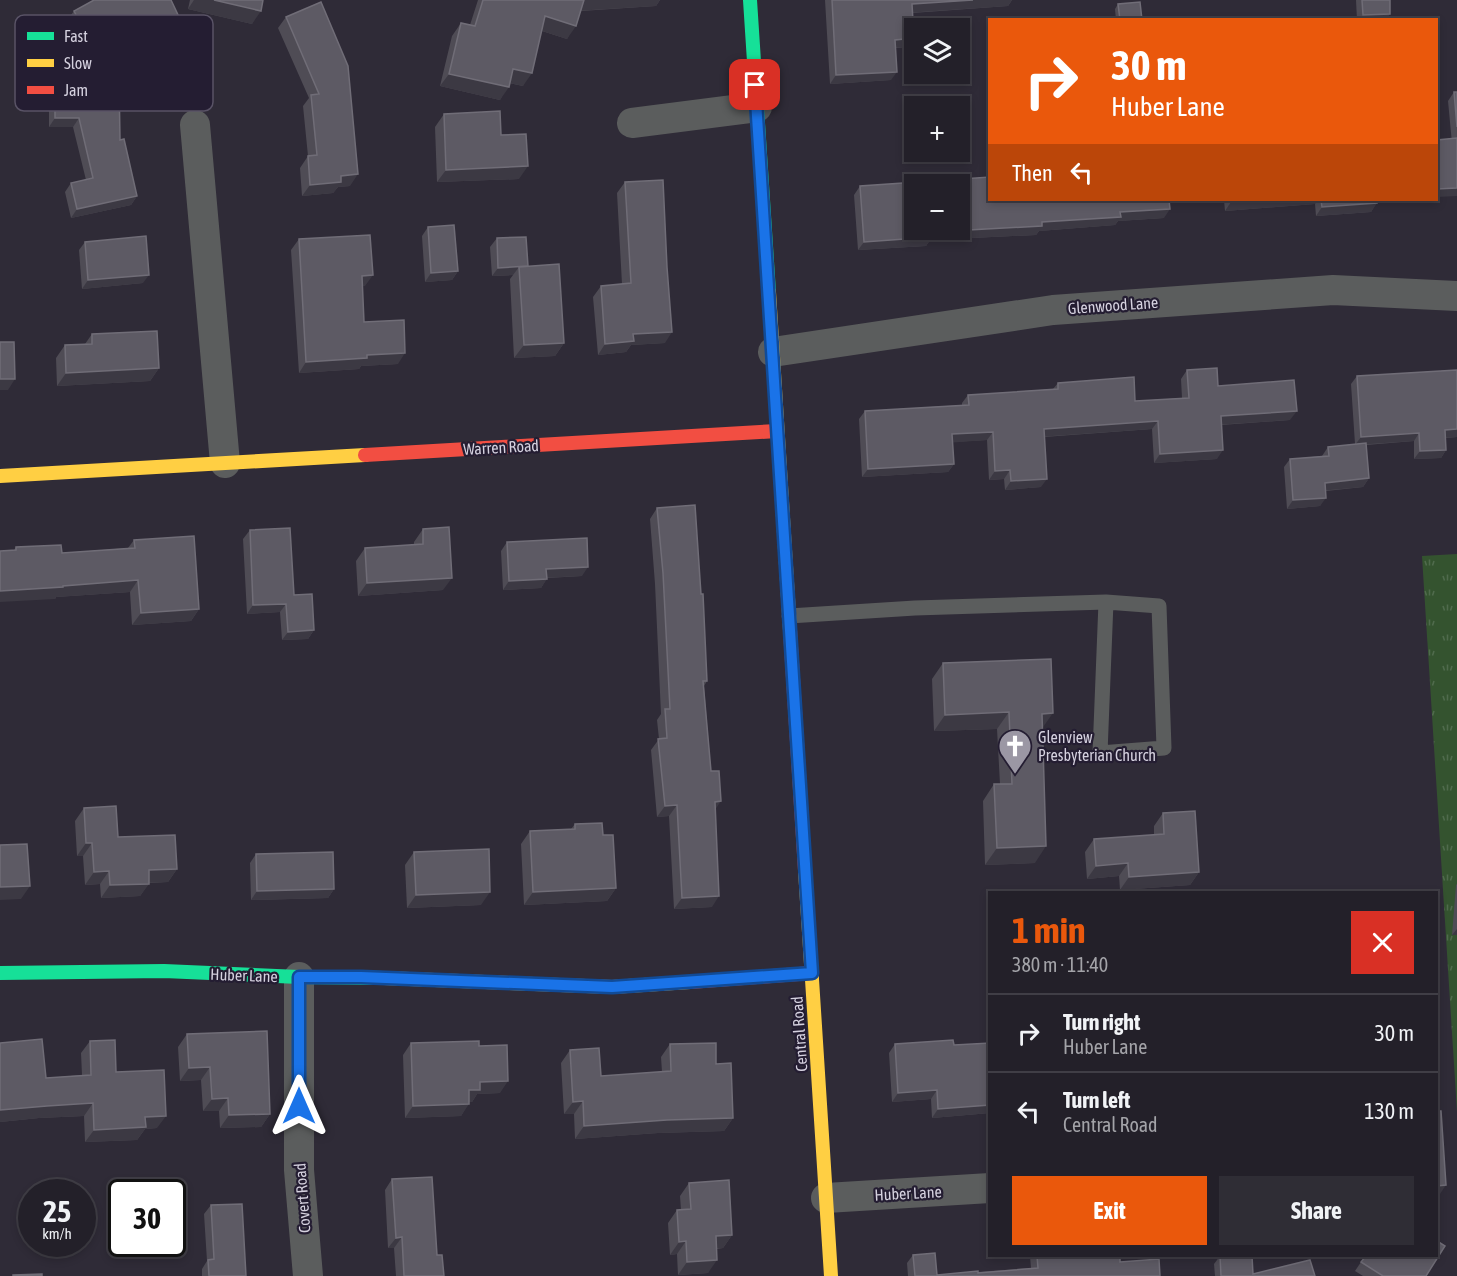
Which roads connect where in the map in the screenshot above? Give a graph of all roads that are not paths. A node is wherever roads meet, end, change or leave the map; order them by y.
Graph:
1 (750, 0) edge
2 (757, 107) junction
3 (632, 123) dead end
4 (195, 125) dead end
5 (1457, 296) edge
6 (773, 352) junction
7 (777, 431) junction
8 (225, 463) junction
9 (0, 476) edge
10 (1106, 602) junction
11 (789, 616) junction
12 (0, 973) edge
13 (812, 973) junction
14 (299, 977) junction
15 (988, 1188) edge
16 (826, 1197) junction
17 (308, 1276) edge
18 (831, 1276) edge

1 - 2 street, Central Road
2 - 3 street
2 - 6 street, Central Road
4 - 8 street
5 - 6 street, Glenwood Lane
6 - 7 street, Central Road
7 - 8 street, Warren Road
7 - 11 street, Central Road
8 - 9 street, Warren Road
10 - 10 lane
10 - 11 lane
11 - 13 street, Central Road
12 - 14 street, Huber Lane
13 - 14 street, Huber Lane
13 - 16 street, Central Road
14 - 17 street, Covert Road
15 - 16 street, Huber Lane
16 - 18 street, Central Road

